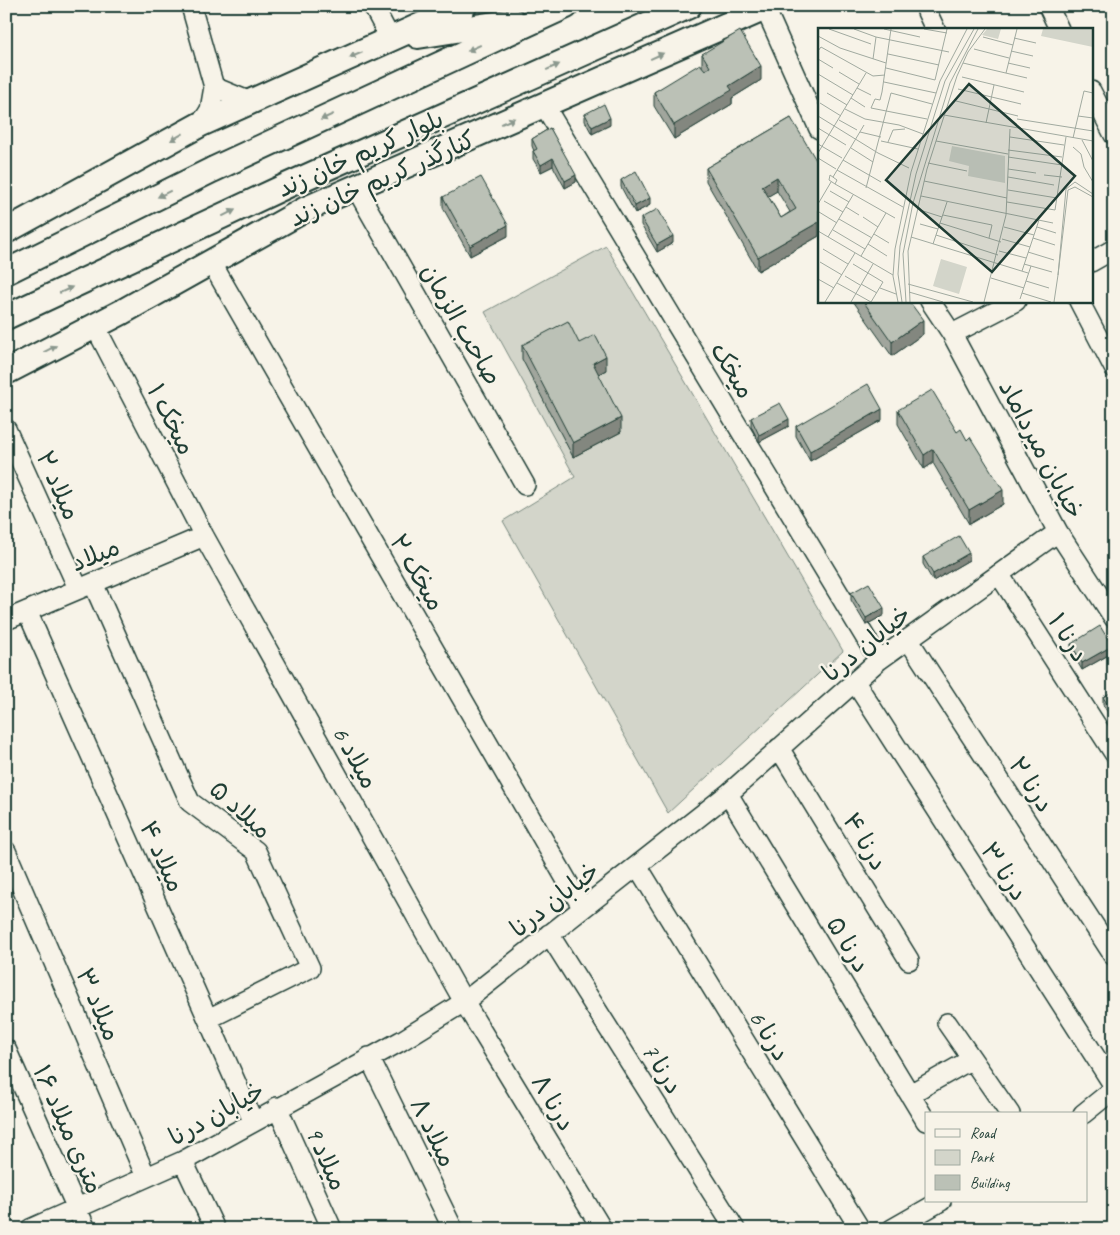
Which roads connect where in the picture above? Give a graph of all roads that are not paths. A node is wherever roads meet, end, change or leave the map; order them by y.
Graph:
1 (373, 6) edge
2 (464, 6) edge
3 (566, 6) edge
4 (689, 6) edge
5 (1048, 6) edge
6 (767, 7) edge
7 (197, 9) edge
8 (927, 12) dead end
9 (542, 17) junction
10 (935, 28) edge
11 (1059, 28) edge
12 (390, 40) junction
13 (214, 87) junction
14 (1092, 93) edge
15 (248, 101) junction
16 (544, 105) junction
17 (201, 124) junction
18 (818, 127) edge
19 (1114, 135) edge
20 (356, 188) junction
21 (280, 224) junction
22 (10, 231) edge
23 (157, 248) junction
24 (1114, 250) edge
25 (1092, 261) edge
26 (211, 262) junction
27 (6, 272) edge
28 (931, 302) edge
29 (1014, 302) edge
30 (1079, 302) edge
31 (6, 317) edge
32 (95, 326) junction
33 (952, 334) junction
34 (1114, 368) edge
35 (6, 372) edge
36 (6, 429) edge
37 (525, 485) dead end
38 (1058, 532) junction
39 (204, 536) junction
40 (999, 574) junction
41 (85, 586) junction
42 (27, 611) junction
43 (1114, 618) edge
44 (6, 620) edge
45 (908, 638) junction
46 (879, 660) junction
47 (855, 682) junction
48 (779, 748) junction
49 (1114, 753) edge
50 (728, 794) junction
51 (6, 851) edge
52 (638, 867) junction
53 (582, 908) junction
54 (549, 934) junction
55 (1114, 956) edge
56 (909, 960) dead end
57 (464, 1002) junction
58 (208, 1019) junction
59 (947, 1023) dead end
60 (6, 1049) edge
61 (369, 1057) junction
62 (972, 1059) junction
63 (1114, 1087) edge
64 (910, 1094) junction
65 (277, 1107) junction
66 (1009, 1112) edge
67 (1085, 1112) edge
68 (925, 1119) edge
69 (253, 1121) junction
70 (183, 1161) junction
71 (146, 1177) junction
72 (939, 1202) edge
73 (77, 1207) junction
74 (30, 1229) edge
75 (86, 1229) edge
76 (215, 1229) edge
77 (332, 1229) edge
78 (453, 1229) edge
79 (602, 1229) edge
80 (735, 1229) edge
81 (860, 1229) edge
82 (892, 1229) edge

1 - 12 street
2 - 12 main road
3 - 9 main road, بلوار کریم خان زند
23 -> 4 main road, بلوار کریم خان زند
5 - 11 street
16 -> 6 main road, کنارگذر کریم خان زند
6 - 18 street
7 - 13 street
8 - 10 street
9 - 12 main road
9 -> 27 main road, بلوار کریم خان زند
12 -> 15 main road
13 - 15 street
13 - 17 street
14 - 19 street
15 - 17 main road
20 -> 16 main road, کنارگذر کریم خان زند
16 - 46 street, میخک
17 -> 22 main road
20 - 21 main road, کنارگذر کریم خان زند
20 - 37 street, صاحب الزمان
21 - 23 main road
21 - 26 main road, کنارگذر کریم خان زند
31 -> 23 main road, بلوار کریم خان زند
24 - 25 street
26 - 32 main road, کنارگذر کریم خان زند
26 - 53 street, میخک ۲
28 - 33 street, خیابان میرداماد
29 - 33 street
30 - 34 street
35 -> 32 main road, کنارگذر کریم خان زند
32 - 39 street, میخک ۱
33 - 38 street, خیابان میرداماد
36 - 41 street, میلاد ۲
38 - 40 street, خیابان درنا
38 - 43 street, خیابان میرداماد
39 - 41 street, میلاد
39 - 57 street, میلاد 6
40 - 45 street, خیابان درنا
40 - 49 street, درنا ۱
41 - 42 street, میلاد
41 - 58 street, میلاد ۵
42 - 44 street, میلاد
42 - 58 street, میلاد ۴
45 - 46 street, خیابان درنا
45 - 55 street, درنا ۲
46 - 47 street, خیابان درنا
47 - 48 street, خیابان درنا
47 - 63 street, درنا ۳
48 - 50 street, خیابان درنا
48 - 56 street, درنا ۴
50 - 52 street, خیابان درنا
50 - 64 street, درنا ۵
51 - 71 street, میلاد ۳
52 - 53 street, خیابان درنا
52 - 81 street, درنا 6
53 - 54 street, خیابان درنا
54 - 57 street, خیابان درنا
54 - 80 street, درنا 7
57 - 61 street, خیابان درنا
57 - 79 street, درنا ۸
58 - 69 street, میلاد ۴
59 - 62 street
60 - 73 street, ۱۶ متری میلاد
61 - 65 street, خیابان درنا
61 - 78 street, میلاد ۸
62 - 64 street
62 - 66 street
63 - 67 street
64 - 68 street, درنا ۵
65 - 69 street, خیابان درنا
65 - 77 street, میلاد 9
69 - 70 street, خیابان درنا
70 - 71 street, خیابان درنا
70 - 76 street
71 - 73 street, خیابان درنا
72 - 82 street
73 - 74 street, خیابان درنا
73 - 75 street, ۱۶ متری میلاد

